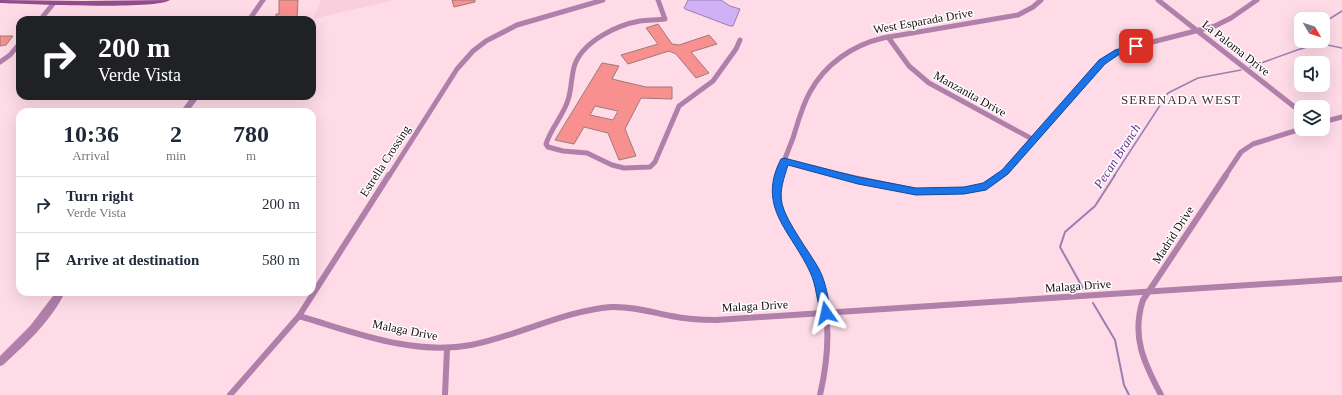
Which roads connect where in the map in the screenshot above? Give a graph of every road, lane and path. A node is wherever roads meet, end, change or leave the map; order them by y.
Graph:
1 (166, 0) edge
2 (263, 0) edge
3 (603, 0) edge
4 (658, 0) edge
5 (1041, 0) edge
6 (1158, 0) edge
7 (1257, 0) edge
8 (0, 1) edge
9 (53, 4) junction
10 (43, 16) edge
11 (252, 16) edge
12 (1197, 31) junction
13 (888, 37) junction
14 (740, 40) dead end
15 (16, 48) edge
16 (0, 62) edge
17 (1294, 107) edge
18 (1342, 117) edge
19 (1330, 120) edge
20 (1294, 131) edge
21 (1034, 140) junction
22 (784, 161) junction
23 (1342, 279) edge
24 (316, 290) edge
25 (1149, 292) junction
26 (58, 296) edge
27 (312, 296) edge
28 (826, 313) junction
29 (299, 316) junction
30 (447, 349) junction
31 (0, 362) edge
32 (230, 395) edge
33 (445, 395) edge
34 (820, 395) edge
35 (1161, 395) edge

1 - 9 main road
2 - 11 street
3 - 24 street, Estrella Crossing
4 - 14 street
5 - 13 street, West Esparada Drive
6 - 12 street, La Paloma Drive
7 - 12 street
8 - 9 main road
9 - 10 street
12 - 17 street, La Paloma Drive
12 - 21 street
13 - 21 street, Manzanita Drive
13 - 22 street, West Esparada Drive
15 - 16 street
18 - 19 street
20 - 25 street, Madrid Drive
21 - 22 street
22 - 28 street, West Esparada Drive
23 - 25 street, Malaga Drive
25 - 28 street, Malaga Drive
25 - 35 street, Madrid Drive
26 - 31 street
27 - 29 street, Estrella Crossing
28 - 30 street, Malaga Drive
28 - 34 street, West Esparada Drive
29 - 30 street, Malaga Drive
29 - 32 street, Estrella Crossing
30 - 33 street

